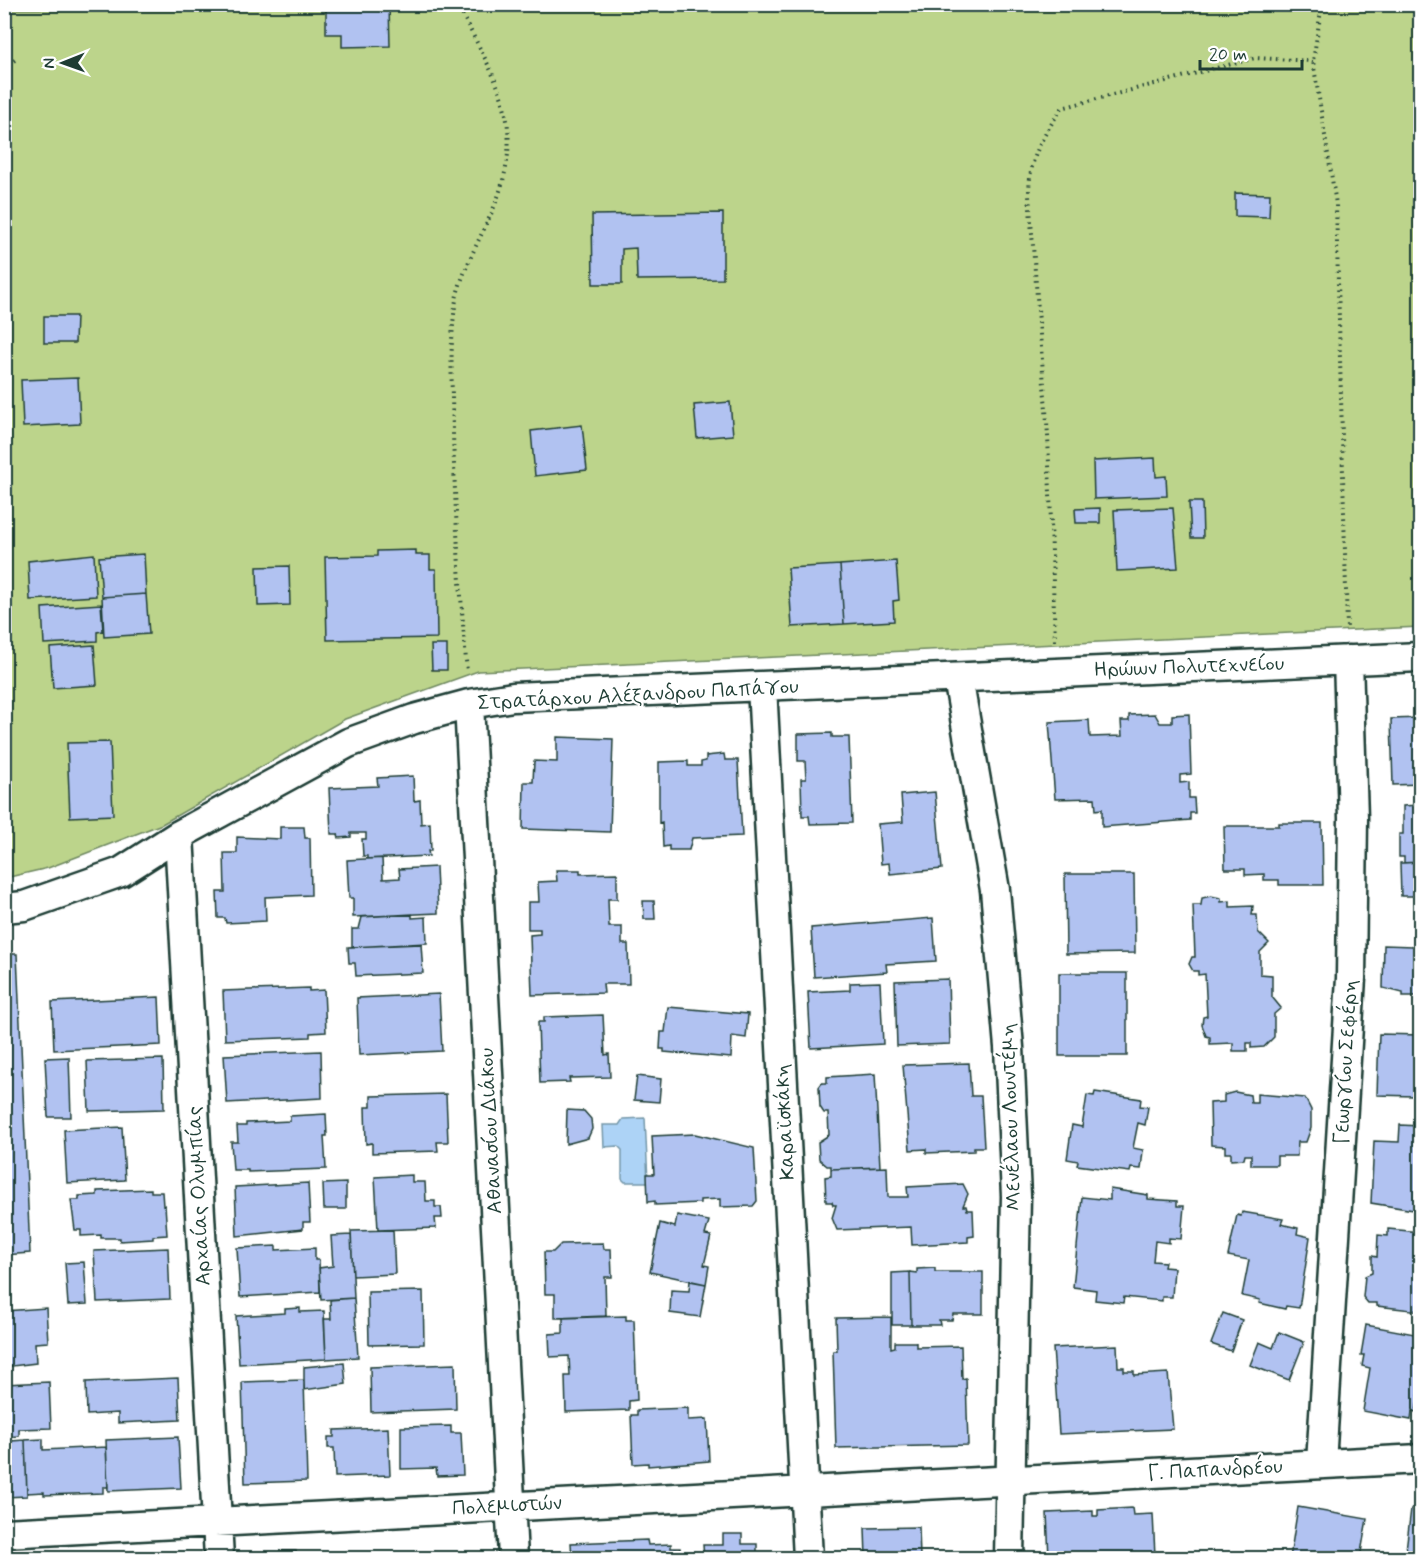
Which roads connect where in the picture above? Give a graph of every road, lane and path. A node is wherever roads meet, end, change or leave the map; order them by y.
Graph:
1 (457, 4) edge
2 (1322, 4) edge
3 (16, 59) dead end
4 (1313, 61) junction
5 (4, 68) edge
6 (1420, 657) edge
7 (1348, 660) junction
8 (1056, 672) junction
9 (958, 678) junction
10 (762, 686) junction
11 (469, 704) junction
12 (179, 834) junction
13 (4, 908) edge
14 (1420, 1459) edge
15 (1321, 1463) junction
16 (1009, 1482) junction
17 (805, 1490) junction
18 (510, 1505) junction
19 (217, 1524) junction
20 (4, 1533) edge
21 (219, 1558) edge
22 (513, 1558) edge
23 (808, 1558) edge
24 (1009, 1558) edge

1 - 11 path
2 - 4 path
3 - 5 path
4 - 7 path
4 - 8 path
6 - 7 street, Ηρώων Πολυτεχνείου
7 - 8 street, Ηρώων Πολυτεχνείου
7 - 15 street, Γεωργίου Σεφέρη
8 - 9 street, Ηρώων Πολυτεχνείου
9 - 10 street, Στρατάρχου Αλέξανδρου Παπάγου
9 - 16 street, Μενέλαου Λουντέμη
10 - 11 street, Στρατάρχου Αλέξανδρου Παπάγου
10 - 17 street, Καραϊσκάκη
11 - 12 street, Στρατάρχου Αλέξανδρου Παπάγου
11 - 18 street, Αθανασίου Διάκου
12 - 13 street, Στρατάρχου Αλέξανδρου Παπάγου
12 - 19 street, Αρχαίας Ολυμπίας
14 - 15 street, Γ. Παπανδρέου
15 - 16 street, Γ. Παπανδρέου
16 - 17 street, Πολεμιστών
16 - 24 street, Μενέλαου Λουντέμη
17 - 18 street, Πολεμιστών
17 - 23 street, Καραϊσκάκη
18 - 19 street, Πολεμιστών
18 - 22 street, Αθανασίου Διάκου
19 - 20 street, Πολεμιστών
19 - 21 street, Αρχαίας Ολυμπίας

